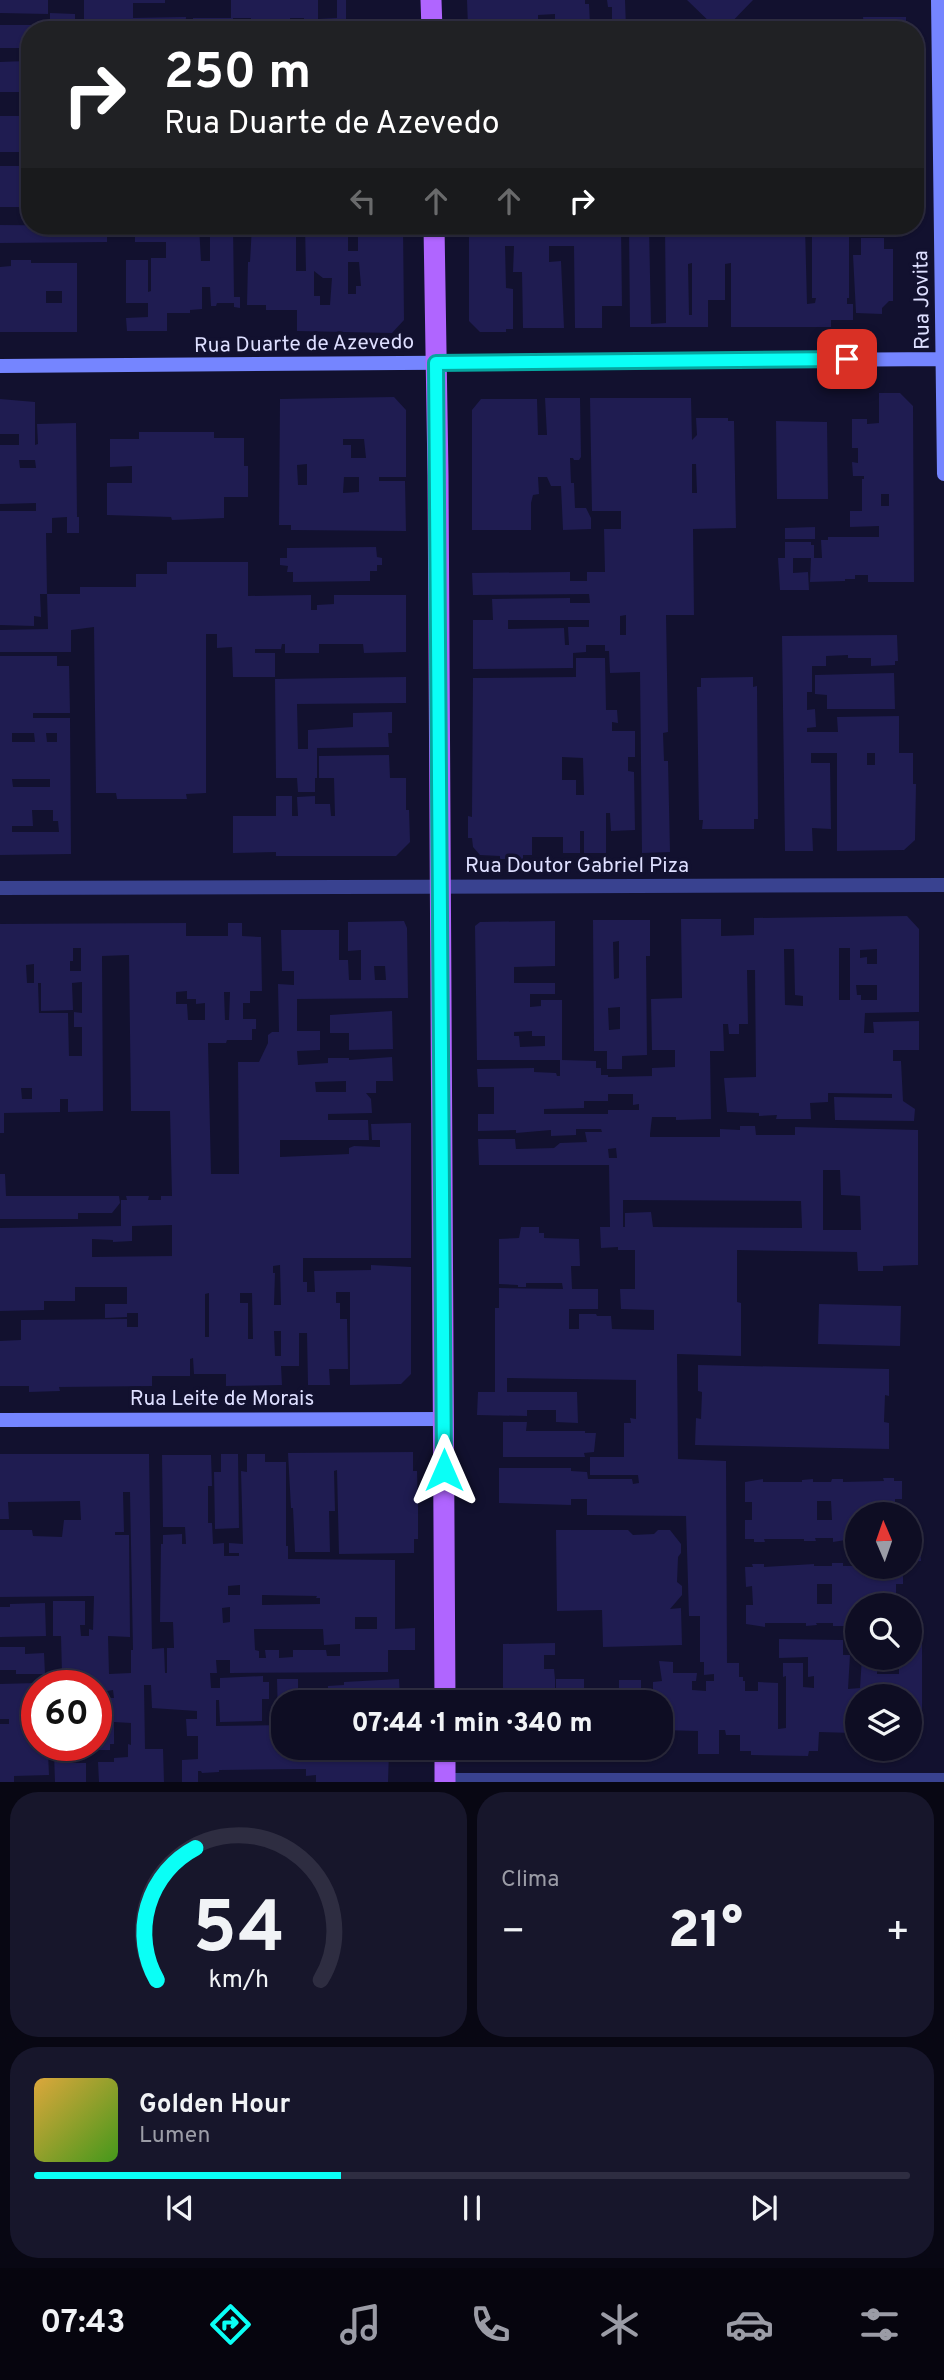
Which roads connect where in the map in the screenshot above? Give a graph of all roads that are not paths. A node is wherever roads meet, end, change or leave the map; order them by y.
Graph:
1 (431, 0) edge
2 (939, 0) edge
3 (432, 21) edge
4 (434, 235) edge
5 (943, 359) edge
6 (436, 363) junction
7 (0, 366) edge
8 (944, 474) edge
9 (944, 885) edge
10 (441, 886) junction
11 (0, 888) edge
12 (444, 1419) junction
13 (0, 1420) edge
14 (445, 1690) edge
15 (445, 1760) edge
16 (944, 1780) edge
17 (445, 1781) edge

1 - 3 main road
2 - 5 main road, Rua Jovita
4 - 6 main road
5 - 6 main road, Rua Duarte de Azevedo
5 - 8 main road, Rua Jovita
6 - 7 main road, Rua Duarte de Azevedo
6 - 10 main road
9 - 10 street, Rua Doutor Gabriel Piza
10 - 11 street, Rua Doutor Gabriel Piza
10 - 12 main road
12 - 13 main road, Rua Leite de Morais
12 - 14 main road
15 - 17 main road
16 - 17 street

